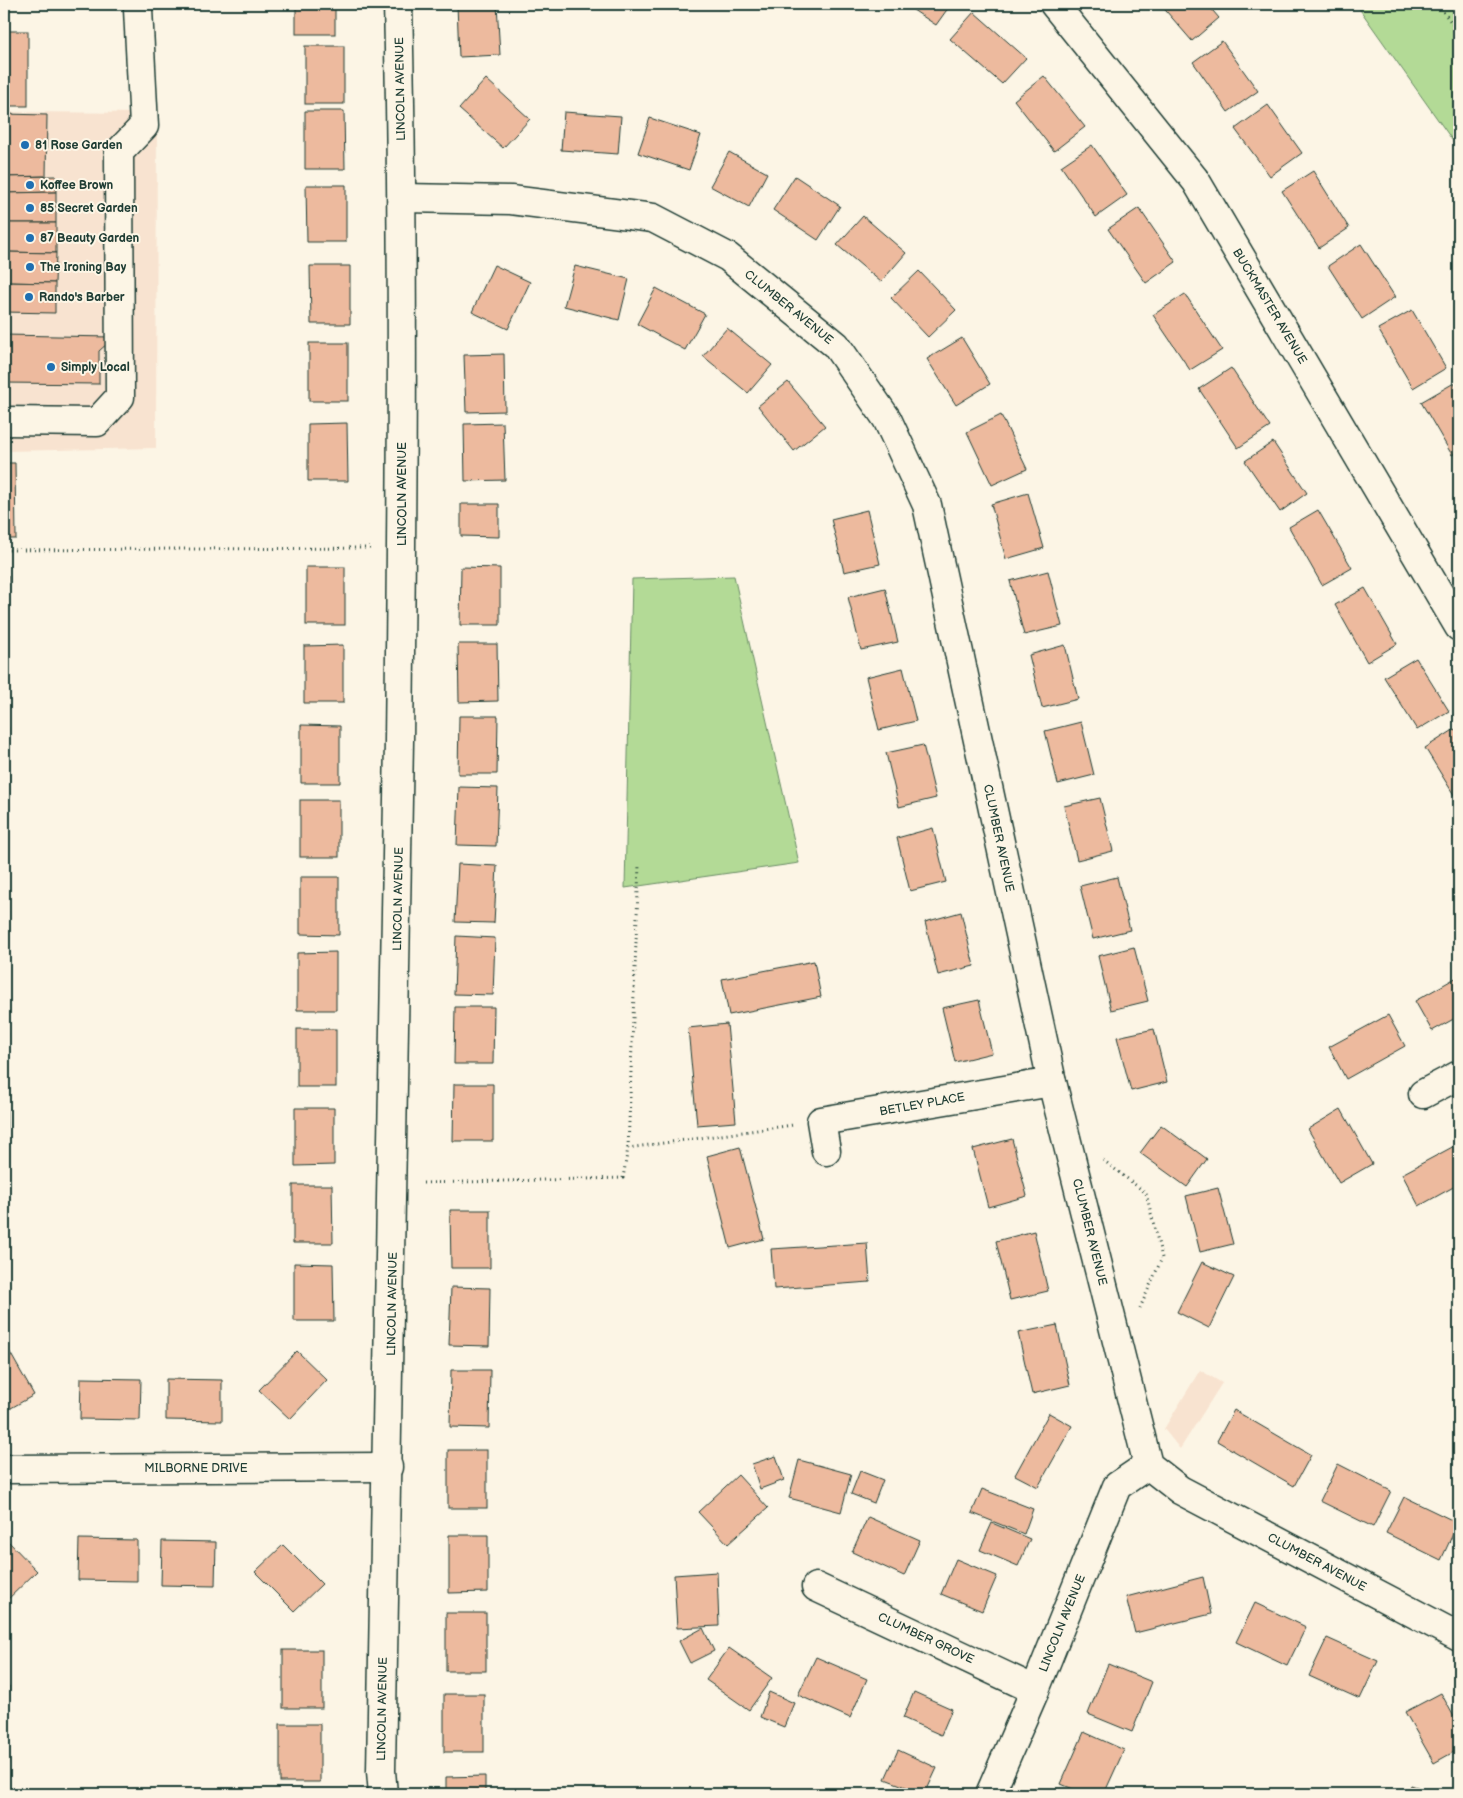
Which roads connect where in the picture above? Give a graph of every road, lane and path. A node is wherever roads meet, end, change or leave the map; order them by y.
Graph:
1 (398, 4) edge
2 (1054, 4) edge
3 (1437, 4) edge
4 (138, 9) dead end
5 (1459, 32) edge
6 (403, 198) junction
7 (4, 421) edge
8 (401, 548) junction
9 (4, 550) edge
10 (1459, 627) edge
11 (639, 865) dead end
12 (1459, 1075) edge
13 (1052, 1082) junction
14 (1423, 1094) dead end
15 (821, 1121) junction
16 (1066, 1137) junction
17 (628, 1148) junction
18 (826, 1151) dead end
19 (395, 1184) junction
20 (1120, 1353) junction
21 (1148, 1464) junction
22 (388, 1467) junction
23 (4, 1469) edge
24 (816, 1587) dead end
25 (1459, 1637) edge
26 (1035, 1690) junction
27 (383, 1794) edge
28 (990, 1794) edge

1 - 6 street, LINCOLN AVENUE
2 - 10 street, BUCKMASTER AVENUE
3 - 5 path
4 - 7 street
6 - 8 street, LINCOLN AVENUE
6 - 13 street, CLUMBER AVENUE
8 - 9 path
8 - 19 street, LINCOLN AVENUE
11 - 17 path
12 - 14 street
13 - 15 street, BETLEY PLACE
13 - 16 street, CLUMBER AVENUE
15 - 17 path
15 - 18 street
16 - 20 street, CLUMBER AVENUE
16 - 20 path
17 - 19 path
19 - 22 street, LINCOLN AVENUE
20 - 21 street, CLUMBER AVENUE
21 - 25 street, CLUMBER AVENUE
21 - 26 street, LINCOLN AVENUE
22 - 23 street, MILBORNE DRIVE
22 - 27 street, LINCOLN AVENUE
24 - 26 street, CLUMBER GROVE
26 - 28 street, LINCOLN AVENUE

